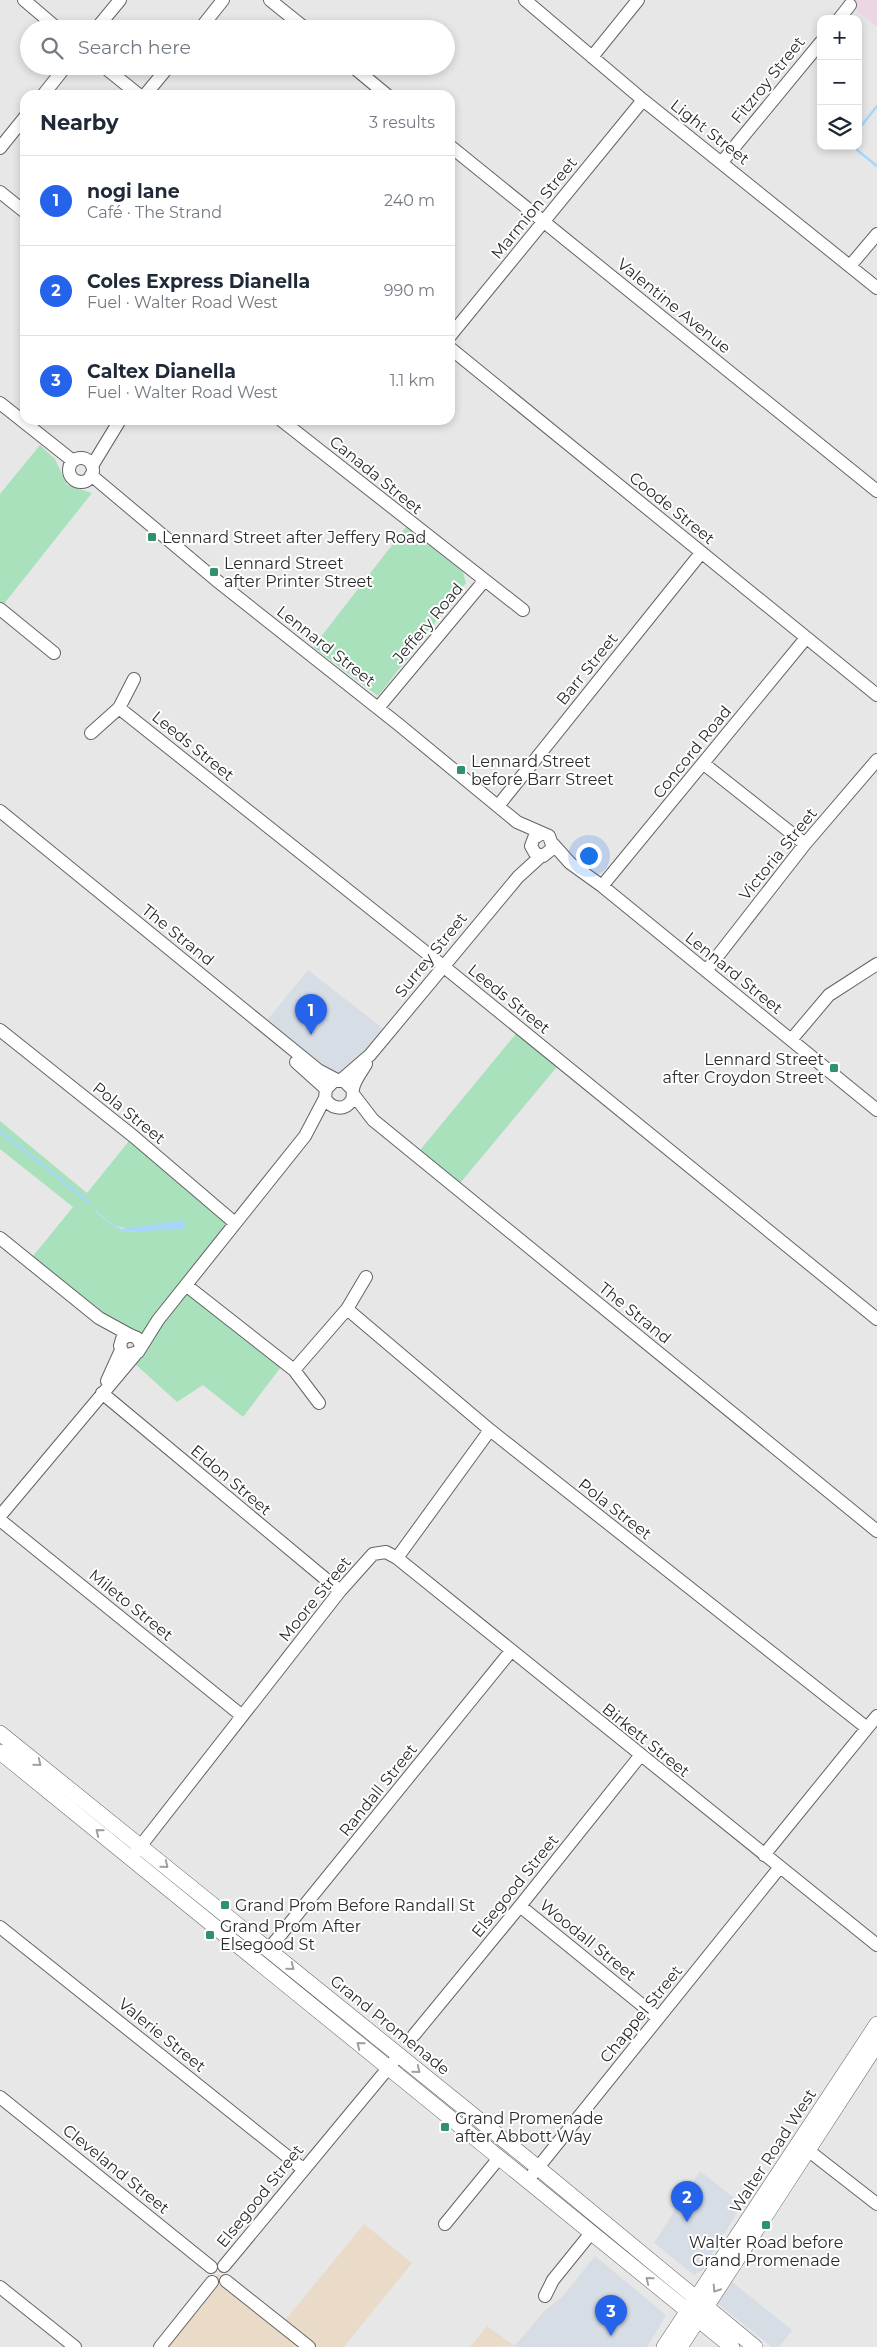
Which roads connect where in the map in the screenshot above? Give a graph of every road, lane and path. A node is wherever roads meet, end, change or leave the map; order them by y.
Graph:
1 (24, 0) edge
2 (120, 0) edge
3 (223, 0) edge
4 (270, 0) edge
5 (525, 0) edge
6 (638, 0) edge
7 (850, 5) dead end
8 (843, 15) edge
9 (47, 20) edge
10 (103, 20) edge
11 (207, 20) edge
12 (295, 20) edge
13 (817, 47) edge
14 (592, 57) junction
15 (59, 75) edge
16 (114, 75) edge
17 (162, 75) edge
18 (363, 75) edge
19 (47, 90) edge
20 (133, 90) edge
21 (149, 90) edge
22 (381, 90) edge
23 (643, 100) junction
24 (20, 123) edge
25 (0, 148) edge
26 (455, 150) edge
27 (722, 162) junction
28 (0, 192) edge
29 (20, 208) edge
30 (544, 222) junction
31 (877, 234) edge
32 (850, 266) junction
33 (877, 288) edge
34 (455, 330) edge
35 (455, 352) edge
36 (0, 403) edge
37 (20, 418) edge
38 (30, 425) edge
39 (116, 425) edge
40 (287, 425) edge
41 (85, 465) junction
42 (877, 491) edge
43 (701, 552) junction
44 (484, 581) junction
45 (0, 609) edge
46 (523, 610) dead end
47 (806, 638) junction
48 (54, 653) dead end
49 (134, 679) dead end
50 (876, 696) edge
51 (119, 708) junction
52 (378, 708) junction
53 (91, 733) dead end
54 (877, 760) edge
55 (704, 764) junction
56 (498, 806) junction
57 (0, 811) edge
58 (0, 822) edge
59 (517, 822) junction
60 (541, 834) junction
61 (531, 844) junction
62 (805, 844) junction
63 (547, 851) junction
64 (518, 877) junction
65 (602, 886) junction
66 (877, 964) edge
67 (442, 966) junction
68 (706, 971) junction
69 (0, 1030) edge
70 (791, 1040) junction
71 (370, 1055) junction
72 (339, 1080) junction
73 (353, 1092) junction
74 (326, 1094) junction
75 (340, 1107) junction
76 (877, 1110) edge
77 (373, 1120) junction
78 (305, 1136) junction
79 (235, 1223) junction
80 (0, 1238) edge
81 (366, 1277) dead end
82 (186, 1286) junction
83 (348, 1309) junction
84 (99, 1318) junction
85 (877, 1319) edge
86 (135, 1342) junction
87 (120, 1348) junction
88 (294, 1370) junction
89 (102, 1393) junction
90 (319, 1402) dead end
91 (490, 1430) junction
92 (0, 1518) edge
93 (877, 1531) edge
94 (397, 1558) junction
95 (340, 1592) junction
96 (511, 1651) junction
97 (241, 1715) junction
98 (877, 1716) edge
99 (867, 1728) junction
100 (0, 1733) edge
101 (0, 1752) edge
102 (640, 1756) junction
103 (138, 1844) junction
104 (128, 1855) junction
105 (764, 1855) junction
106 (780, 1867) junction
107 (520, 1906) junction
108 (0, 1927) edge
109 (877, 1945) edge
110 (269, 1949) junction
111 (658, 2018) junction
112 (877, 2024) edge
113 (414, 2035) dead end
114 (877, 2044) edge
115 (399, 2055) junction
116 (388, 2068) junction
117 (0, 2097) edge
118 (803, 2146) junction
119 (499, 2158) junction
120 (538, 2168) junction
121 (304, 2170) junction
122 (528, 2181) junction
123 (877, 2204) edge
124 (445, 2224) dead end
125 (591, 2233) junction
126 (224, 2266) junction
127 (211, 2267) junction
128 (226, 2281) junction
129 (212, 2282) junction
130 (0, 2287) edge
131 (545, 2296) dead end
132 (696, 2309) junction
133 (75, 2347) edge
134 (160, 2347) edge
135 (309, 2347) edge
136 (664, 2347) edge
137 (680, 2347) edge
138 (732, 2347) edge
139 (755, 2347) edge

1 - 9 street
2 - 10 street
3 - 11 street
4 - 12 street
5 - 14 street, Light Street
6 - 14 street
7 - 8 street
13 - 27 street, Fitzroy Street
14 - 23 street, Light Street
15 - 19 street
16 - 20 street
17 - 21 street
18 - 22 street
23 - 27 street, Light Street
23 - 30 street, Marmion Street
24 - 25 street
26 - 30 street, Valentine Avenue
27 - 32 street, Light Street
28 - 29 street
30 - 34 street, Marmion Street
30 - 42 street, Valentine Avenue
31 - 32 street
32 - 33 street, Light Street
35 - 43 street, Coode Street
36 - 37 street, Lennard Street
38 - 41 street, Lennard Street
39 - 41 street
40 - 44 street, Canada Street
41 - 52 street, Lennard Street
43 - 47 street, Coode Street
43 - 56 street, Barr Street
44 - 46 street, Canada Street
44 - 52 street, Jeffery Road
45 - 48 street
47 - 50 street, Coode Street
47 - 55 street, Concord Road
49 - 51 street
51 - 53 street
51 - 67 street, Leeds Street
52 - 56 street, Lennard Street
54 - 62 street, Victoria Street
55 - 62 street
55 - 65 street, Concord Road
56 - 59 street, Lennard Street
57 - 72 street, The Strand
58 - 74 street, The Strand
59 - 60 street, Lennard Street
59 - 61 street, Lennard Street
60 - 61 street
60 - 63 street, Lennard Street
61 - 63 street, Lennard Street
61 - 64 street, Surrey Street
62 - 68 street, Victoria Street
63 - 64 street, Surrey Street
63 - 65 street, Lennard Street
64 - 67 street, Surrey Street
65 - 68 street, Lennard Street
66 - 70 street
67 - 71 street, Surrey Street
67 - 85 street, Leeds Street
68 - 70 street, Lennard Street
69 - 79 street, Pola Street
70 - 76 street, Lennard Street
71 - 72 street, Surrey Street
71 - 73 street, Surrey Street
72 - 73 street
72 - 74 street
73 - 75 street
73 - 77 street, The Strand
74 - 75 street
74 - 78 street
75 - 77 street, The Strand
75 - 78 street
77 - 93 street, The Strand
78 - 79 street
79 - 82 street
80 - 84 street
81 - 83 street
82 - 86 street
82 - 88 street
83 - 88 street
83 - 91 street, Pola Street
84 - 86 street
84 - 87 street
86 - 87 street
86 - 87 street
86 - 89 street
87 - 89 street
88 - 90 street
89 - 92 street
89 - 95 street, Eldon Street
91 - 94 street
91 - 99 street, Pola Street
92 - 97 street, Mileto Street
94 - 95 street, Moore Street
94 - 96 street, Birkett Street
95 - 97 street, Moore Street
96 - 102 street, Birkett Street
96 - 110 street, Randall Street
97 - 103 street, Moore Street
98 - 99 street
99 - 105 street
100 -> 103 main road, Grand Promenade
104 -> 101 main road, Grand Promenade
102 - 105 street, Birkett Street
102 - 107 street, Elsegood Street
103 - 104 street, Moore Street
103 -> 110 main road, Grand Promenade
116 -> 104 main road, Grand Promenade
105 - 106 street, Birkett Street
106 - 109 street, Birkett Street
106 - 111 street, Chappel Street
107 - 111 street, Woodall Street
107 - 113 street, Elsegood Street
108 - 121 street, Valerie Street
110 -> 115 main road, Grand Promenade
111 - 120 street, Chappel Street
112 - 118 main road, Walter Road West
114 - 118 main road, Walter Road West
115 - 116 street, Elsegood Street
115 -> 120 main road, Grand Promenade
116 - 119 main road, Grand Promenade
116 - 121 street, Elsegood Street
117 - 127 street, Cleveland Street
118 - 123 street
118 - 132 main road, Walter Road West
119 - 122 main road, Grand Promenade
119 - 124 street
120 - 122 street, Chappel Street
120 - 132 main road, Grand Promenade
121 - 126 street, Elsegood Street
122 - 125 main road, Grand Promenade
125 - 131 street
132 -> 125 main road, Grand Promenade
126 - 127 street
126 - 128 street
127 - 129 street
128 - 129 street
128 - 135 street
129 - 134 street
130 - 133 street
132 - 136 main road, Walter Road West
132 - 137 main road, Walter Road West
132 - 138 main road, Grand Promenade
132 - 139 main road, Grand Promenade

